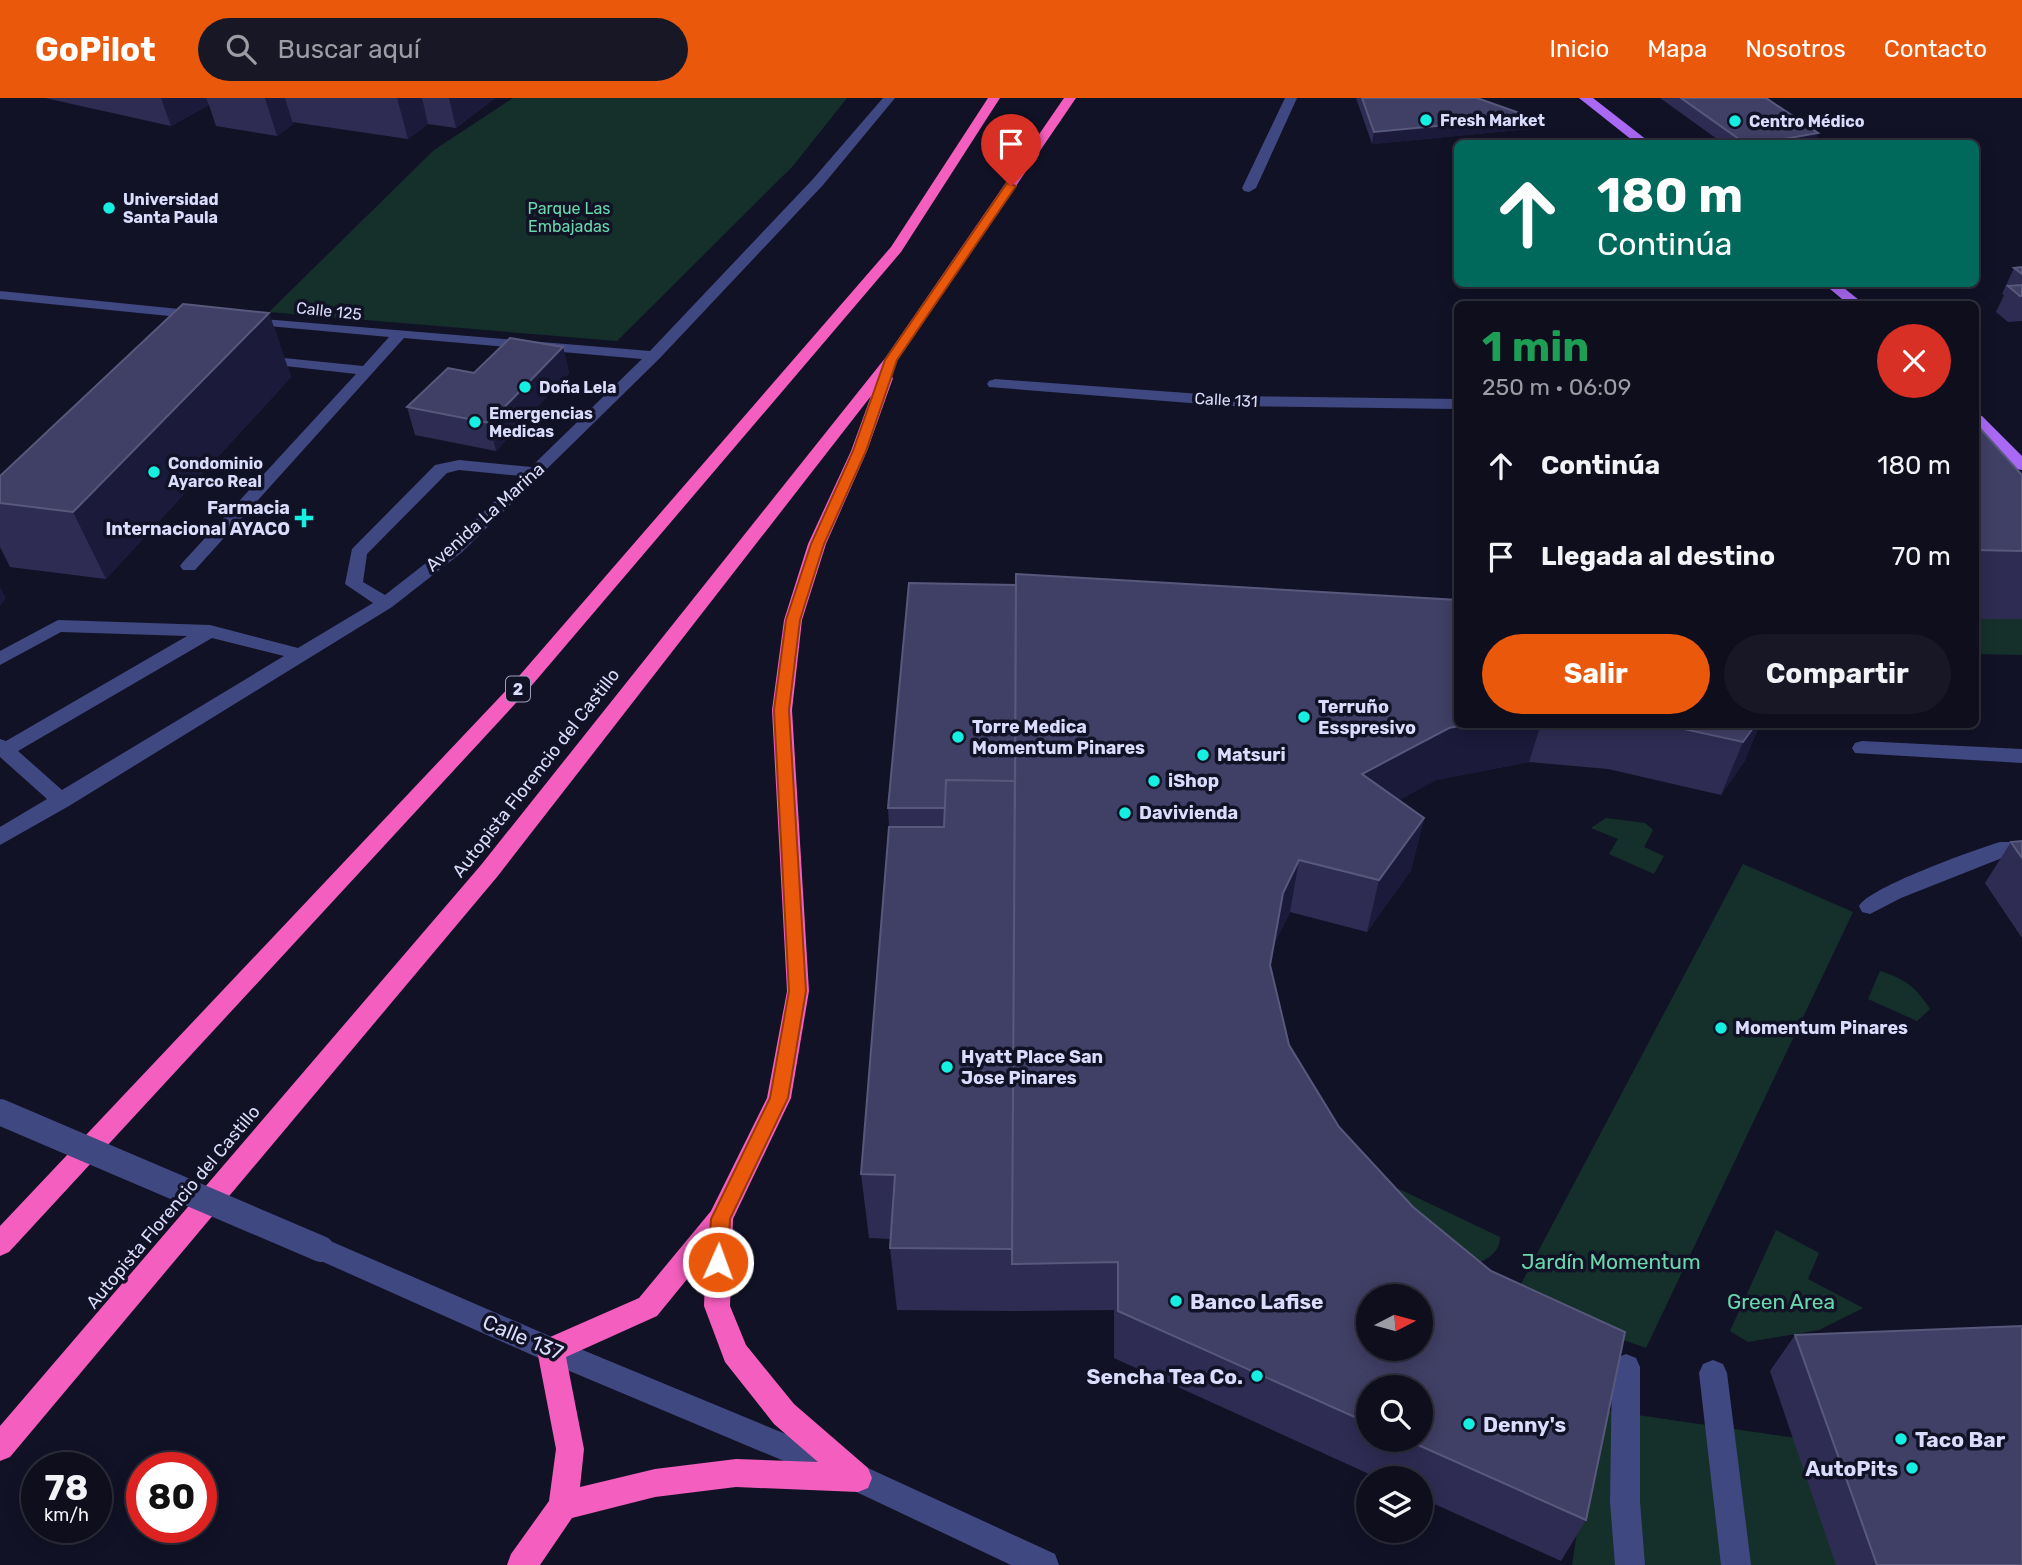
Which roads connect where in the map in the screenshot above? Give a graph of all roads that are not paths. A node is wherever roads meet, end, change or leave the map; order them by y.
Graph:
1 (889, 98) edge
2 (994, 98) edge
3 (1070, 98) edge
4 (1291, 98) edge
5 (1585, 98) edge
6 (1641, 140) edge
7 (1249, 188) dead end
8 (1835, 287) edge
9 (0, 295) edge
10 (1853, 301) edge
11 (220, 318) junction
12 (198, 333) edge
13 (398, 336) junction
14 (236, 356) edge
15 (654, 356) junction
16 (891, 360) junction
17 (367, 371) junction
18 (995, 384) dead end
19 (1454, 404) edge
20 (1979, 422) edge
21 (2022, 465) edge
22 (536, 472) junction
23 (189, 566) dead end
24 (386, 603) junction
25 (211, 631) junction
26 (303, 655) junction
27 (0, 659) edge
28 (2, 748) edge
29 (1862, 748) dead end
30 (2022, 756) edge
31 (62, 801) junction
32 (0, 837) edge
33 (2022, 850) edge
34 (1870, 906) dead end
35 (0, 1112) edge
36 (720, 1219) junction
37 (0, 1244) edge
38 (551, 1350) junction
39 (1626, 1367) dead end
40 (1713, 1373) dead end
41 (0, 1447) edge
42 (858, 1478) junction
43 (563, 1506) junction
44 (522, 1565) edge
45 (1044, 1565) edge
46 (1630, 1565) edge
47 (1736, 1565) edge

1 - 15 street, Avenida La Marina
2 - 37 highway, 2
3 - 16 highway, Autopista Florencio del Castillo
4 - 7 street
5 - 6 main road
8 - 10 main road
9 - 11 street, Calle 125
11 - 12 street
11 - 13 street, Calle 125
13 - 15 street, Calle 125
13 - 17 street
14 - 17 street
15 - 22 street, Avenida La Marina
16 - 36 highway
16 - 41 highway, Autopista Florencio del Castillo
17 - 23 street
18 - 19 street, Calle 131
20 - 21 main road
22 - 24 street, Avenida La Marina
22 - 24 street
24 - 26 street, Avenida La Marina
25 - 26 street
25 - 27 street
25 - 28 street
26 - 31 street, Avenida La Marina
28 - 31 street
29 - 30 street
31 - 32 street, Avenida La Marina
33 - 34 street
35 - 38 street, Calle 137, bridge
36 - 38 highway
36 - 42 highway
38 - 42 street, Calle 137
38 - 43 highway
39 - 46 street
40 - 47 street
42 - 43 highway
42 - 45 street, Calle 137
43 - 44 highway

